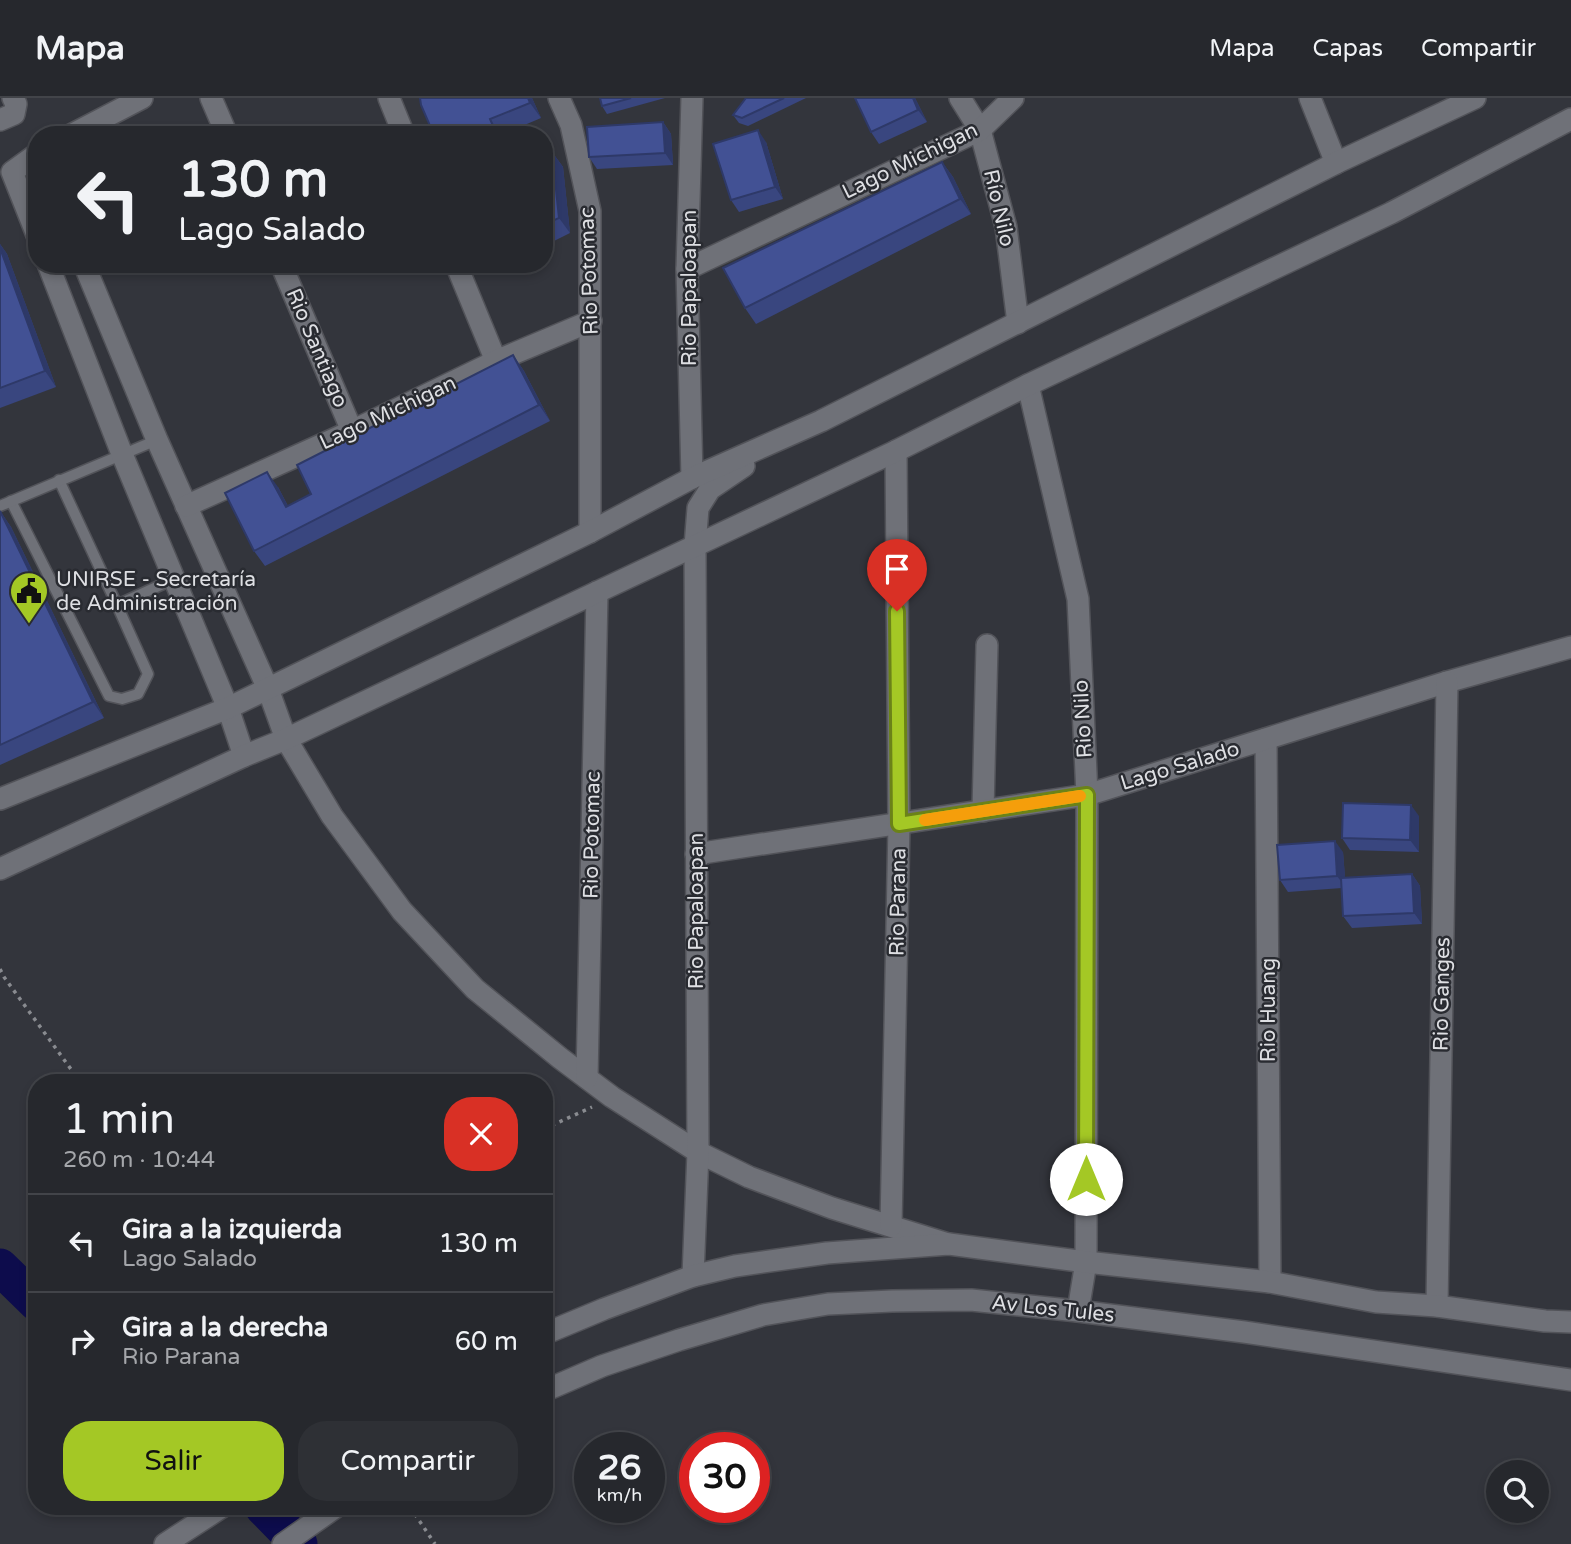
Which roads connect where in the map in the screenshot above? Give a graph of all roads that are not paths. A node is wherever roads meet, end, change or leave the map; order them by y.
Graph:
1 (142, 98) edge
2 (211, 98) edge
3 (389, 98) edge
4 (559, 98) edge
5 (692, 98) edge
6 (960, 98) edge
7 (1013, 98) edge
8 (1310, 98) edge
9 (1475, 98) edge
10 (15, 101) edge
11 (1571, 119) edge
12 (0, 120) edge
13 (88, 126) edge
14 (223, 126) edge
15 (400, 126) edge
16 (979, 130) junction
17 (28, 161) edge
18 (1336, 163) junction
19 (6, 177) edge
20 (28, 218) edge
21 (687, 269) junction
22 (52, 273) edge
23 (81, 273) edge
24 (87, 273) edge
25 (285, 273) edge
26 (460, 273) edge
27 (57, 287) junction
28 (591, 321) junction
29 (1018, 323) junction
30 (495, 361) junction
31 (1028, 385) junction
32 (821, 421) junction
33 (352, 431) junction
34 (158, 440) junction
35 (896, 451) junction
36 (122, 454) junction
37 (692, 478) junction
38 (59, 481) junction
39 (11, 501) junction
40 (0, 506) edge
41 (186, 506) junction
42 (590, 532) junction
43 (695, 546) junction
44 (174, 579) junction
45 (597, 592) junction
46 (117, 605) junction
47 (987, 645) dead end
48 (1571, 647) edge
49 (1447, 682) junction
50 (268, 689) junction
51 (228, 708) junction
52 (286, 739) junction
53 (1266, 739) junction
54 (244, 757) junction
55 (1087, 795) junction
56 (1, 797) edge
57 (983, 811) junction
58 (899, 824) junction
59 (696, 854) junction
60 (0, 869) edge
61 (587, 1078) junction
62 (698, 1152) junction
63 (891, 1226) junction
64 (949, 1244) junction
65 (1086, 1262) junction
66 (692, 1276) junction
67 (1270, 1282) junction
68 (1437, 1306) junction
69 (1078, 1311) junction
70 (1571, 1322) edge
71 (553, 1330) edge
72 (1571, 1380) edge
73 (553, 1387) edge
74 (210, 1515) edge
75 (325, 1515) edge
76 (165, 1544) edge
77 (283, 1544) edge

1 - 13 street
2 - 14 street
3 - 15 street
4 - 28 street, Rio Potomac
5 - 21 street, Rio Papaloapan
6 - 16 street, Río Nilo
7 - 16 street, Lago Michigan
8 - 18 street
9 - 18 street
10 - 12 street
11 - 31 street
16 - 21 street, Lago Michigan
16 - 29 street, Río Nilo
17 - 19 street
18 - 29 street
19 - 20 street
21 - 37 street, Rio Papaloapan
22 - 27 street
23 - 27 street
24 - 34 street
25 - 33 street, Rio Santiago
26 - 30 street
27 - 36 street
28 - 30 street, Lago Michigan
28 - 42 street, Rio Potomac
29 - 32 street
30 - 33 street, Lago Michigan
31 - 35 street
31 - 55 street, Rio Nilo
32 - 37 street
32 - 43 street, Rio Papaloapan
33 - 41 street, Lago Michigan
34 - 36 lane
34 - 41 street
35 - 43 street
35 - 58 street, Rio Parana
36 - 38 lane
36 - 44 street
37 - 42 street
38 - 39 lane
38 - 46 lane
39 - 40 lane
39 - 46 lane
41 - 50 street
42 - 50 street
43 - 45 street
43 - 59 street, Rio Papaloapan
44 - 46 lane
44 - 51 street
45 - 52 street
45 - 61 street, Rio Potomac
47 - 57 street
48 - 49 street, Lago Salado
49 - 53 street, Lago Salado
49 - 68 street, Rio Ganges
50 - 51 street
50 - 52 street
51 - 54 street
51 - 56 street
52 - 54 street
52 - 61 street
53 - 55 street, Lago Salado
53 - 67 street, Rio Huang
54 - 60 street
55 - 57 street, Lago Salado
55 - 65 street, Rio Nilo
57 - 58 street, Lago Salado
58 - 59 street, Lago Salado
58 - 63 street, Rio Parana
59 - 62 street, Rio Papaloapan
61 - 62 street
62 - 63 street
62 - 66 street, Rio Papaloapan
63 - 64 street
64 - 65 street
64 - 66 street
65 - 67 street
65 - 69 street, Rio Nilo
66 - 71 street
67 - 68 street
68 - 70 street
69 - 72 street, Av Los Tules
69 - 73 street, Av Los Tules
74 - 76 street
75 - 77 street

